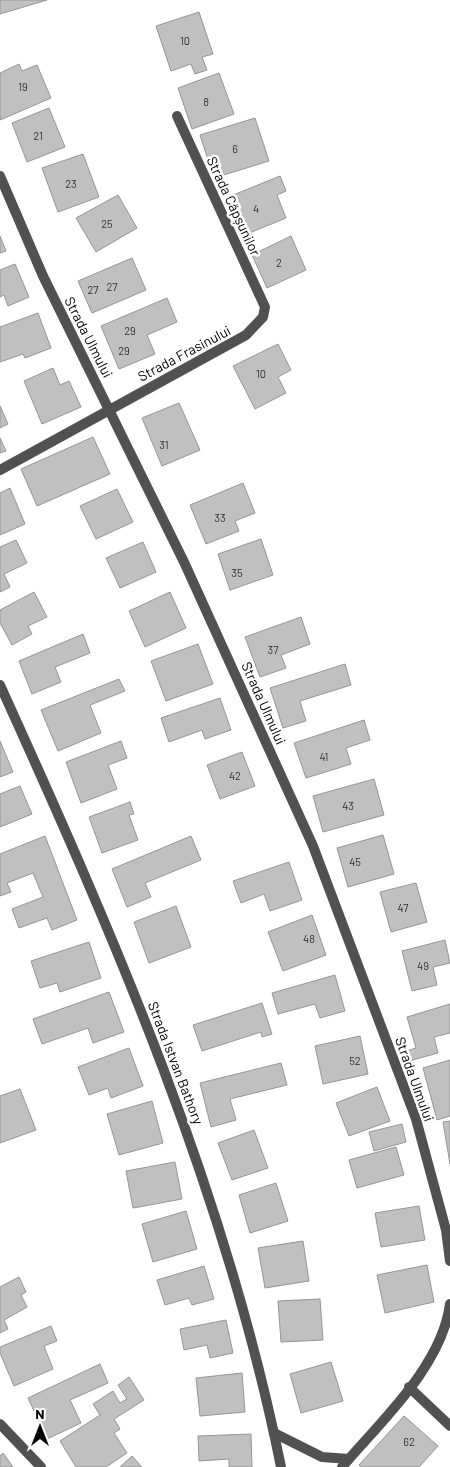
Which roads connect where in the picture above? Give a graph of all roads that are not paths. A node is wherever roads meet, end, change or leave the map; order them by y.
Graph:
1 (177, 116) dead end
2 (0, 176) edge
3 (265, 307) joint
4 (110, 408) junction
5 (0, 470) edge
6 (0, 685) edge
7 (450, 1261) edge
8 (450, 1304) edge
9 (409, 1387) junction
10 (0, 1424) edge
11 (450, 1426) edge
12 (274, 1433) junction
13 (345, 1463) edge
14 (40, 1467) edge
15 (281, 1467) edge

1 - 3 street, Strada Căpșunilor
2 - 4 street, Strada Ulmului
3 - 4 street, Strada Frasinului
4 - 5 street, Strada Frasinului
4 - 7 street, Strada Ulmului
6 - 12 street, Strada Istvan Bathory
8 - 9 street
9 - 11 street
9 - 13 street
10 - 14 street
12 - 13 street
12 - 15 street, Strada Istvan Bathory

